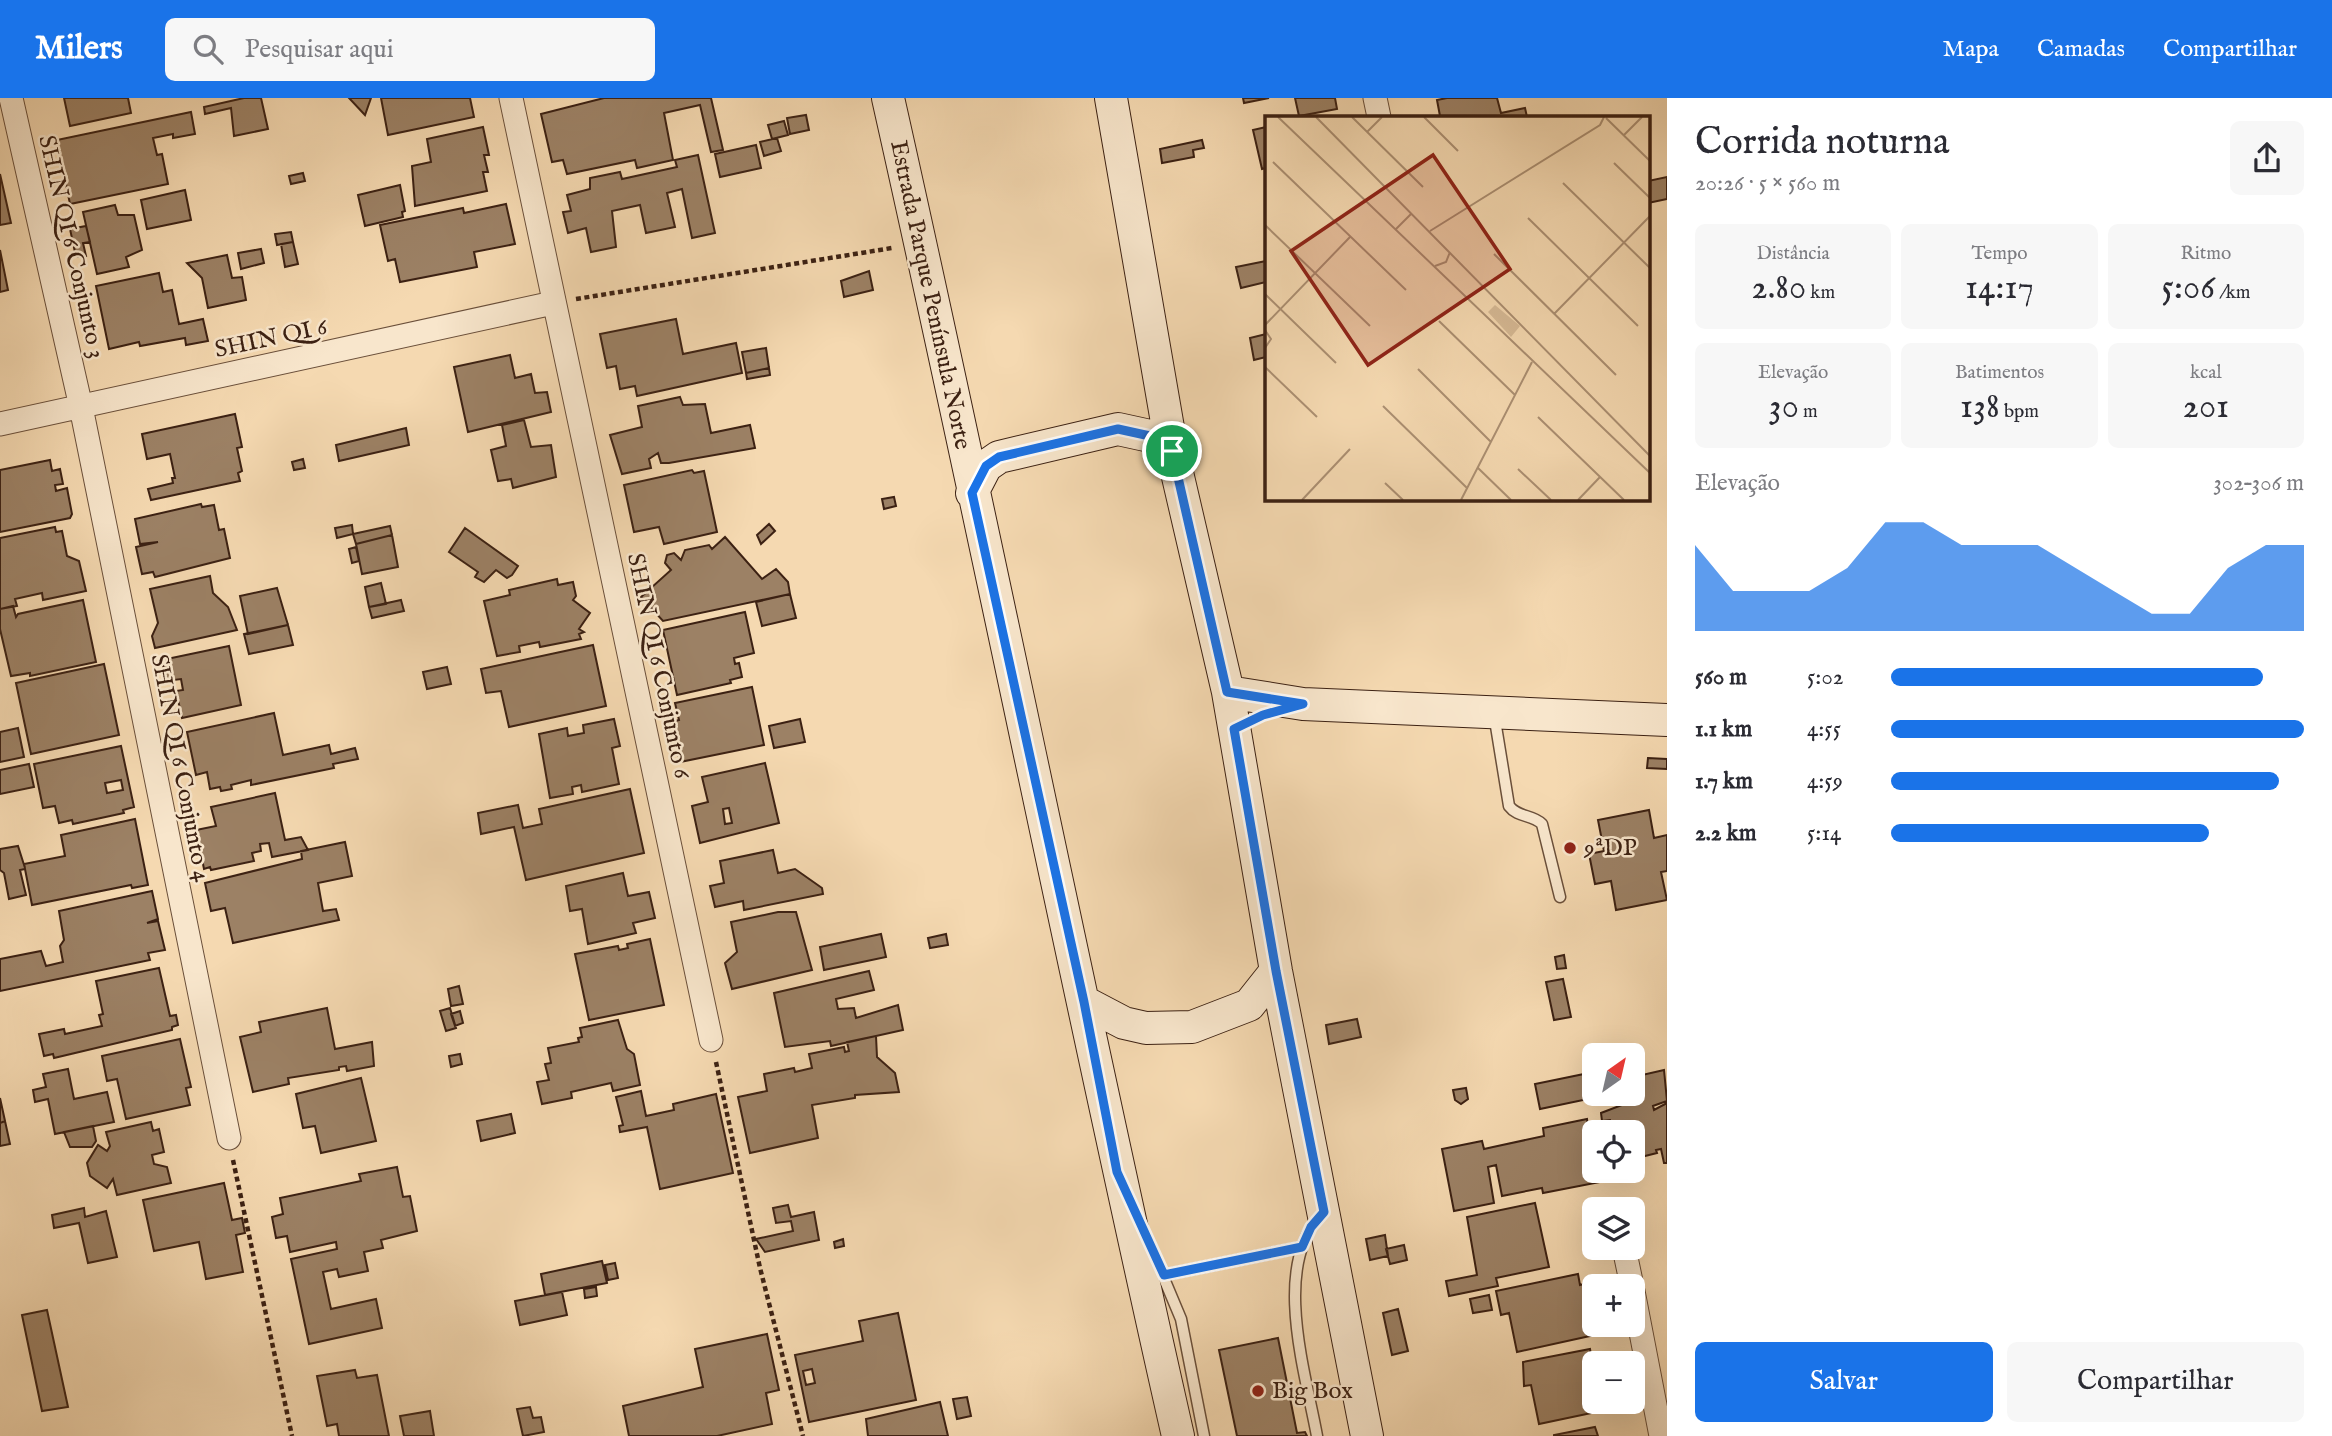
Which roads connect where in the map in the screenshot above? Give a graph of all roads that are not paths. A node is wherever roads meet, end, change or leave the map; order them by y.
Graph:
1 (11, 98) edge
2 (511, 98) edge
3 (888, 98) edge
4 (1111, 98) edge
5 (1376, 98) edge
6 (1379, 116) edge
7 (554, 303) junction
8 (81, 407) junction
9 (0, 424) edge
10 (1172, 451) junction
11 (972, 493) junction
12 (1227, 692) junction
13 (1303, 704) junction
14 (1494, 715) junction
15 (1667, 720) edge
16 (1234, 729) junction
17 (1560, 897) dead end
18 (1276, 971) junction
19 (1084, 1002) junction
20 (711, 1040) road end
21 (229, 1138) road end
22 (1117, 1172) junction
23 (1324, 1212) junction
24 (1302, 1247) junction
25 (1164, 1275) junction
26 (1641, 1337) edge
27 (1178, 1436) edge
28 (1204, 1436) edge
29 (1317, 1436) edge
30 (1367, 1436) edge
31 (1661, 1436) edge

1 - 8 street, SHIN QI 6 Conjunto 3
2 - 7 street, SHIN QI 6 Conjunto 6
3 - 11 main road, Estrada Parque Península Norte
4 - 10 main road
5 - 6 street
7 - 8 street, SHIN QI 6
7 - 20 street, SHIN QI 6 Conjunto 6
8 - 9 street, SHIN QI 6
8 - 21 street, SHIN QI 6 Conjunto 4
10 - 11 main road
10 - 12 main road
11 - 19 main road, Estrada Parque Península Norte
12 - 13 main road
12 - 16 main road
13 - 14 main road
13 - 16 main road
14 - 15 main road
14 - 17 lane
16 - 18 main road
18 - 19 main road
18 - 23 main road
19 - 22 main road, Estrada Parque Península Norte
22 - 25 lane
22 - 27 main road, Estrada Parque Península Norte
23 - 24 lane
23 - 30 main road
24 - 25 lane
24 - 29 lane
25 - 28 lane
26 - 31 street

